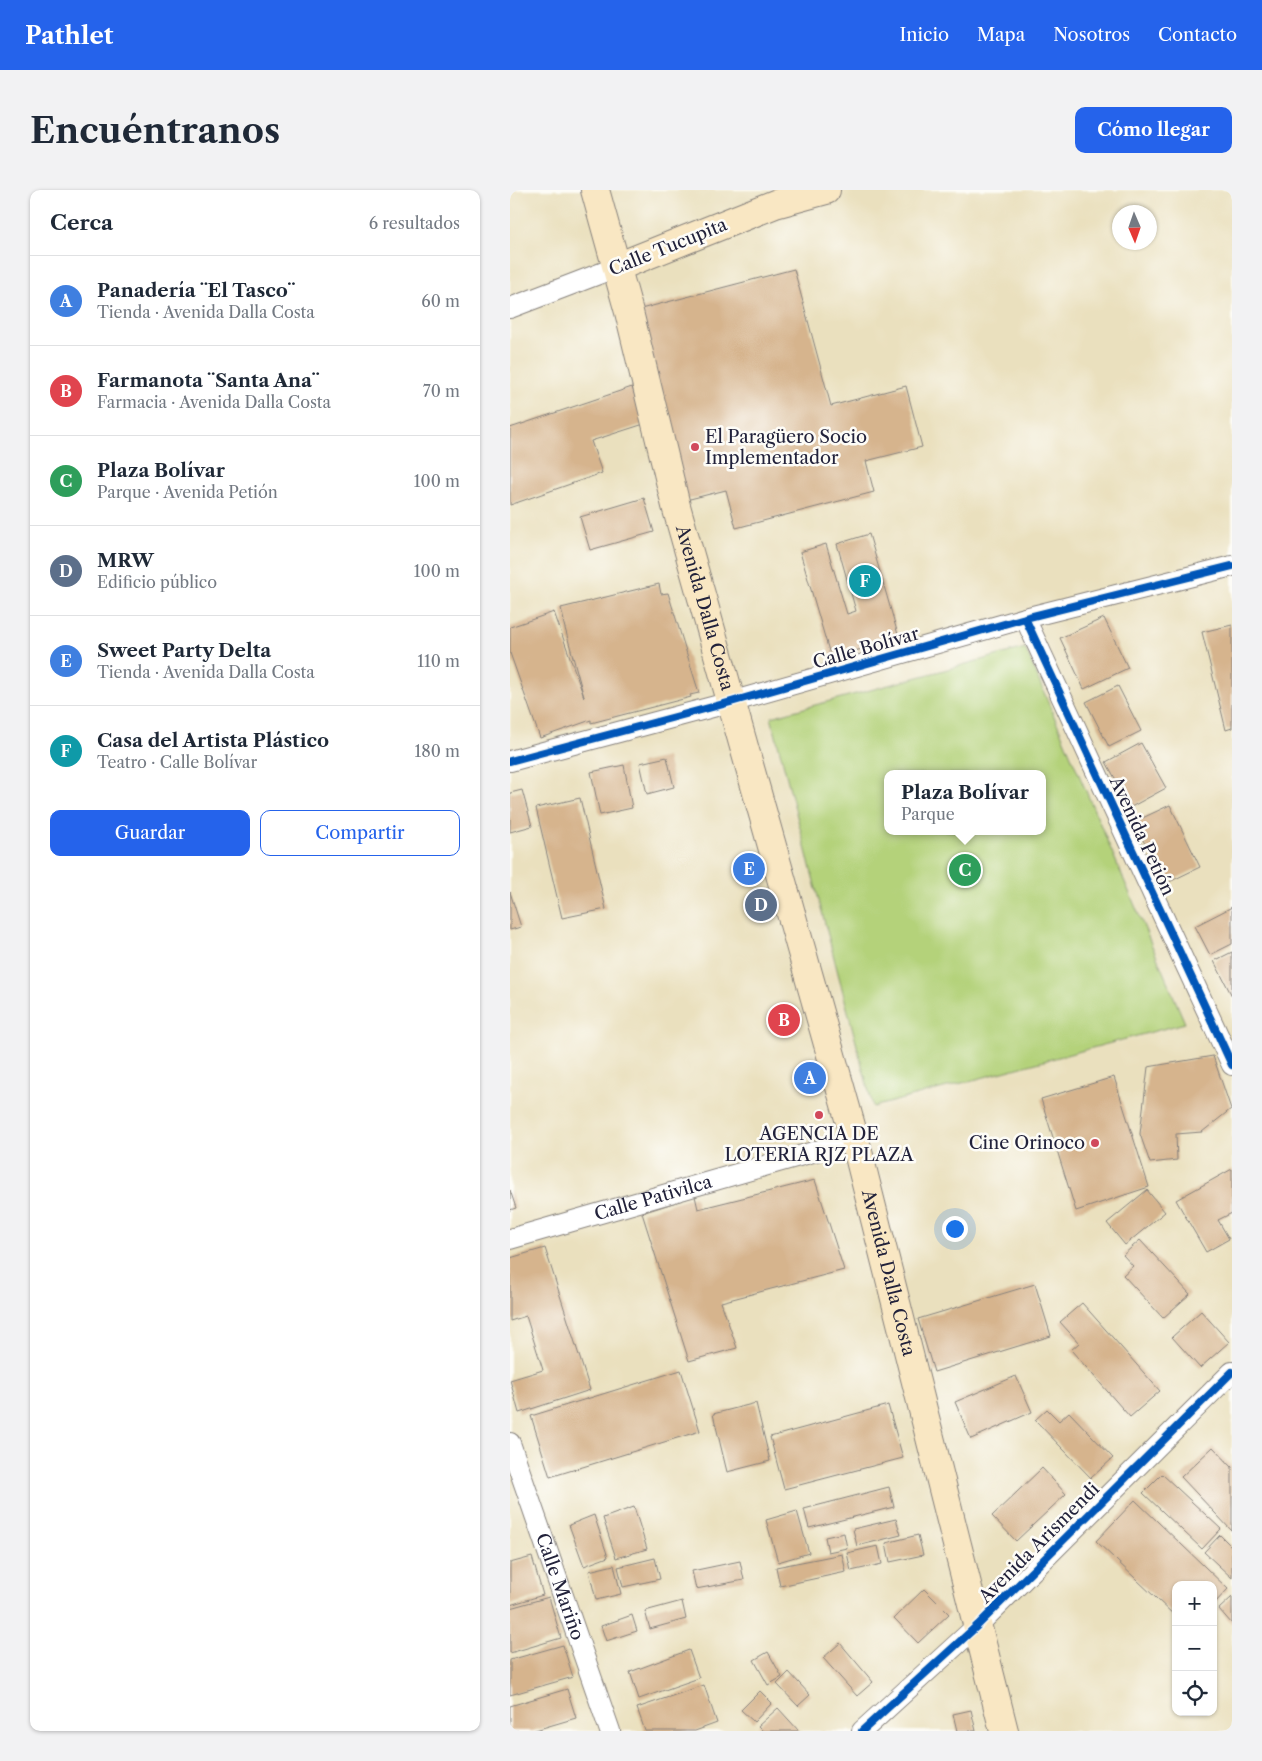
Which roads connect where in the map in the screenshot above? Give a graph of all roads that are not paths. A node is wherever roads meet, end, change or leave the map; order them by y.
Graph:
1 (595, 190) edge
2 (826, 190) edge
3 (769, 197) edge
4 (617, 268) junction
5 (510, 308) edge
6 (1232, 566) edge
7 (1025, 618) junction
8 (731, 702) junction
9 (510, 762) edge
10 (1232, 1065) edge
11 (855, 1140) junction
12 (510, 1239) edge
13 (1232, 1372) edge
14 (510, 1443) edge
15 (978, 1625) junction
16 (610, 1731) edge
17 (862, 1731) edge
18 (1004, 1731) edge

1 - 4 main road, Avenida Dalla Costa
2 - 3 main road, Calle Tucupita
3 - 4 main road, Calle Tucupita
4 - 5 street, Calle Tucupita
4 - 8 main road, Avenida Dalla Costa
6 - 7 street, Calle Bolívar
7 - 8 street, Calle Bolívar
7 - 10 street, Avenida Petión
8 - 9 street, Calle Bolívar
8 - 11 main road, Avenida Dalla Costa
11 - 12 street, Calle Pativilca
11 - 15 main road, Avenida Dalla Costa
13 - 15 street, Avenida Arismendi
14 - 16 street, Calle Mariño
15 - 17 street, Avenida Arismendi
15 - 18 main road, Avenida Dalla Costa

